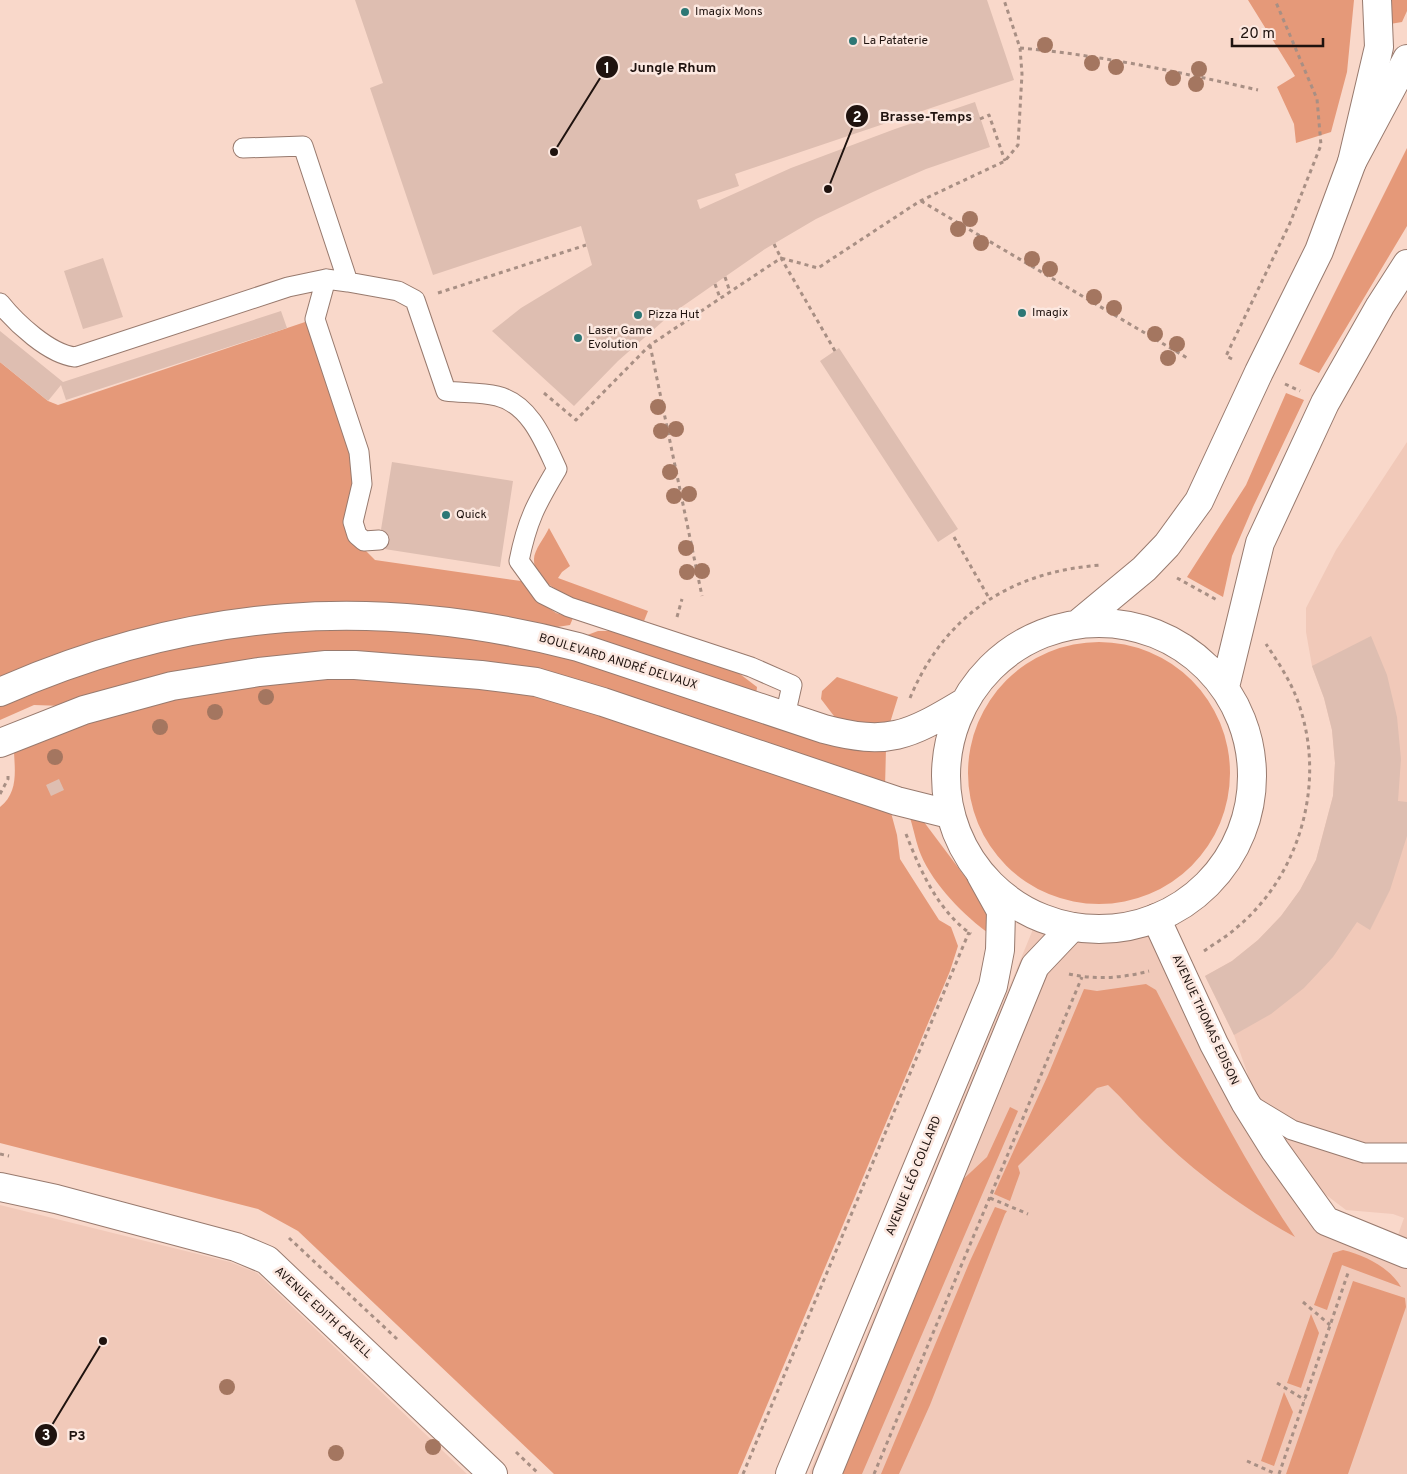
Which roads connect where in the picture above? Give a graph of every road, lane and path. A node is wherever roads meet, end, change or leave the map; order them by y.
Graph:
1 (1004, 0) edge
2 (1376, 0) edge
3 (1020, 48) junction
4 (1407, 59) edge
5 (1258, 90) dead end
6 (980, 119) dead end
7 (243, 148) dead end
8 (1005, 161) junction
9 (1352, 162) junction
10 (920, 201) junction
11 (774, 244) dead end
12 (586, 245) dead end
13 (781, 258) junction
14 (1407, 264) edge
15 (725, 277) dead end
16 (326, 279) junction
17 (348, 282) junction
18 (715, 284) dead end
19 (730, 292) junction
20 (720, 298) junction
21 (441, 302) dead end
22 (0, 303) edge
23 (650, 345) junction
24 (835, 351) dead end
25 (1188, 359) dead end
26 (540, 391) dead end
27 (954, 537) dead end
28 (379, 540) dead end
29 (1144, 569) junction
30 (702, 596) dead end
31 (988, 598) junction
32 (1241, 617) junction
33 (1079, 623) junction
34 (1225, 687) junction
35 (0, 692) edge
36 (963, 703) junction
37 (784, 716) junction
38 (899, 736) junction
39 (0, 743) edge
40 (897, 802) junction
41 (949, 814) junction
42 (981, 875) junction
43 (1156, 918) junction
44 (1072, 927) junction
45 (969, 932) junction
46 (1000, 950) junction
47 (1178, 963) junction
48 (1035, 966) junction
49 (1082, 977) junction
50 (1245, 1102) junction
51 (1407, 1153) edge
52 (0, 1187) edge
53 (990, 1198) junction
54 (1028, 1214) dead end
55 (1407, 1254) edge
56 (1348, 1273) dead end
57 (1303, 1302) dead end
58 (1330, 1325) junction
59 (1277, 1383) dead end
60 (1304, 1400) junction
61 (1247, 1462) dead end
62 (493, 1474) edge
63 (743, 1474) edge
64 (790, 1474) edge
65 (827, 1474) edge
66 (874, 1474) edge
67 (1278, 1474) edge

1 - 3 path
2 - 9 main road
3 - 5 path
3 - 8 path
4 - 9 main road
6 - 8 path
7 - 17 lane
8 - 10 path
9 - 29 main road
10 - 13 path
10 - 25 path
11 - 13 path
12 - 21 path
13 - 19 path
13 - 24 path
14 - 32 main road
15 - 19 path
16 - 17 lane
16 - 22 lane
16 - 28 lane
17 - 37 lane
18 - 20 path
19 - 20 path
20 - 23 path
23 - 26 path
23 - 30 path
27 - 31 path
29 - 31 path
29 - 32 path
29 - 33 main road
31 - 38 path
32 - 34 main road
32 - 47 path
33 - 34 main road
33 - 36 main road
34 - 43 main road
35 - 37 main road, BOULEVARD ANDRÉ DELVAUX
36 - 38 main road, BOULEVARD ANDRÉ DELVAUX
36 - 41 main road
37 - 38 main road, BOULEVARD ANDRÉ DELVAUX
39 - 40 main road
40 - 41 main road
40 - 45 path
41 - 42 main road
42 - 44 main road
42 - 46 main road, AVENUE LÉO COLLARD
43 - 44 main road
43 - 47 main road, AVENUE THOMAS EDISON
44 - 48 main road
45 - 46 path
45 - 63 path
46 - 64 main road, AVENUE LÉO COLLARD
47 - 49 path
47 - 50 main road, AVENUE THOMAS EDISON
48 - 49 path
48 - 65 main road
49 - 53 path
50 - 51 lane
50 - 55 main road, AVENUE THOMAS EDISON
52 - 62 main road, AVENUE EDITH CAVELL
53 - 54 path
53 - 66 path
56 - 58 path
57 - 58 path
58 - 60 path
59 - 60 path
60 - 67 path
61 - 67 path

